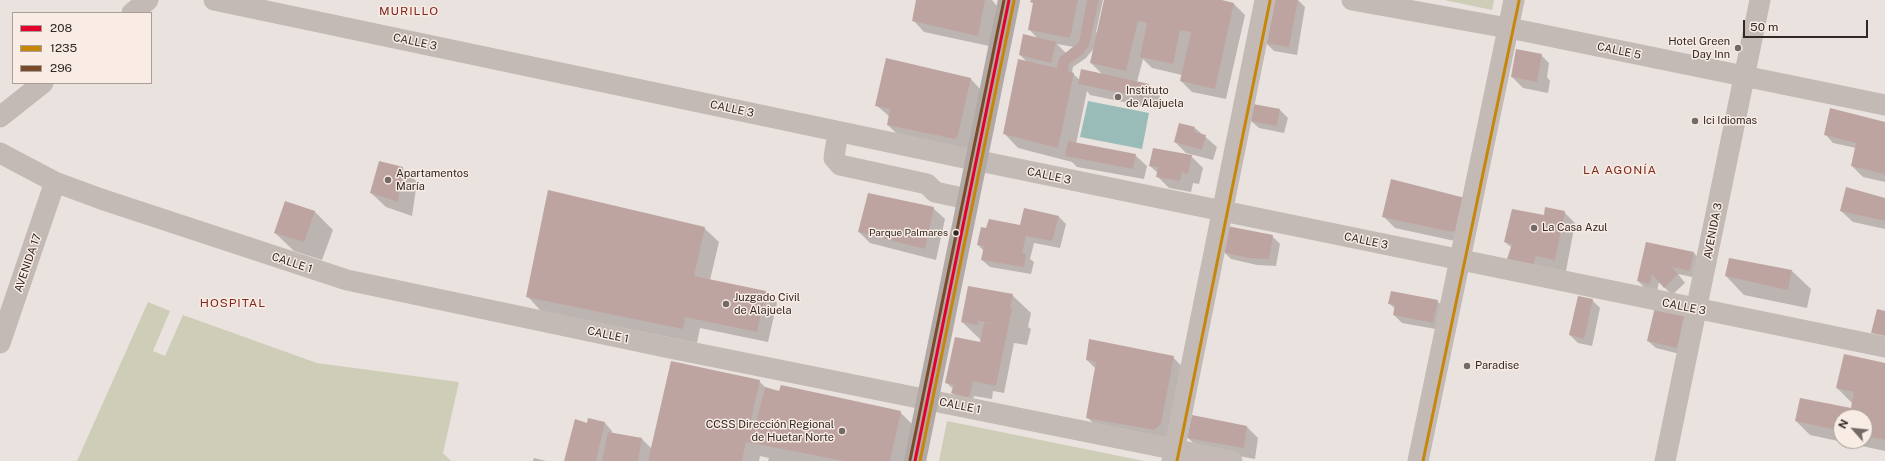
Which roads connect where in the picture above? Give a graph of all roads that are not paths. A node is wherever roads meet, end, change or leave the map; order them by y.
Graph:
1 (148, 0) edge
2 (214, 0) edge
3 (1009, 0) edge
4 (1265, 0) edge
5 (1352, 0) edge
6 (1514, 0) edge
7 (1760, 0) edge
8 (133, 12) edge
9 (1508, 29) junction
10 (1744, 77) junction
11 (42, 84) edge
12 (1885, 105) edge
13 (0, 117) edge
14 (838, 132) junction
15 (0, 153) edge
16 (975, 160) junction
17 (55, 182) junction
18 (967, 199) junction
19 (1223, 212) junction
20 (1460, 261) junction
21 (1697, 310) junction
22 (0, 343) edge
23 (1885, 347) edge
24 (927, 400) junction
25 (1173, 455) edge
26 (914, 461) edge
27 (1232, 461) edge
28 (1418, 461) edge
29 (1665, 461) edge

1 - 8 street
2 - 14 street, CALLE 3
3 - 16 main road
4 - 19 street
5 - 9 street, CALLE 5
6 - 9 street
7 - 10 street, AVENIDA 3
9 - 10 street, CALLE 5
9 - 20 street
10 - 12 street, CALLE 5
10 - 21 street, AVENIDA 3
11 - 13 street
14 - 16 street, CALLE 3
14 - 18 street
15 - 17 street, CALLE 1
16 - 18 main road
16 - 19 street, CALLE 3
17 - 22 street, AVENIDA 17
17 - 24 street, CALLE 1
18 - 24 main road
19 - 20 street, CALLE 3
19 - 25 street
20 - 21 street, CALLE 3
20 - 28 street
21 - 23 street, CALLE 3
21 - 29 street, AVENIDA 3
24 - 25 street, CALLE 1
24 - 26 main road
25 - 27 street, CALLE 1

